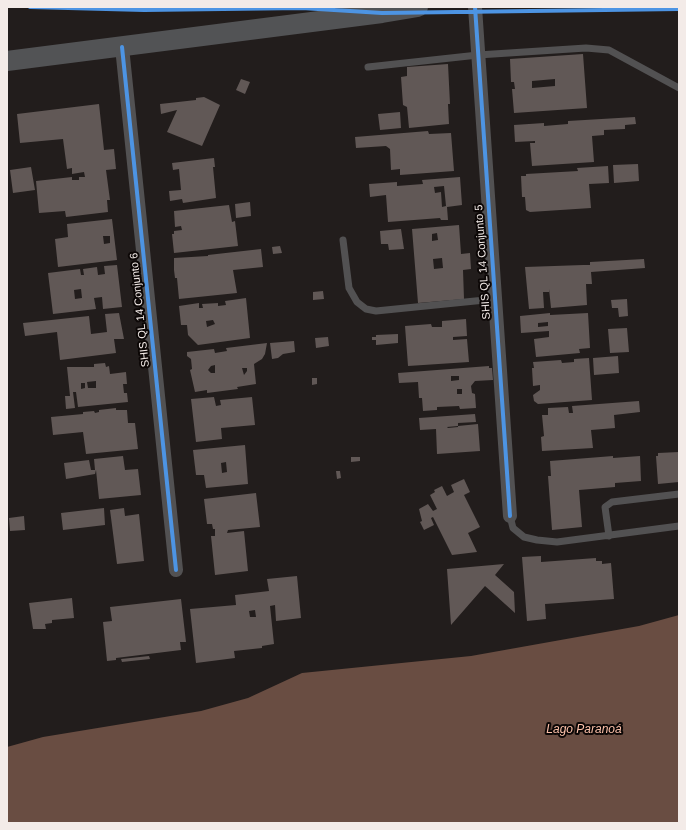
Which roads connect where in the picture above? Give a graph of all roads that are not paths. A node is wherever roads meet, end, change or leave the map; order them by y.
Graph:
1 (418, 7) edge
2 (475, 7) edge
3 (122, 47) junction
4 (478, 55) junction
5 (7, 61) edge
6 (368, 67) dead end
7 (679, 88) edge
8 (342, 240) dead end
9 (495, 299) junction
10 (679, 494) edge
11 (510, 516) joint
12 (679, 526) edge
13 (610, 536) junction
14 (176, 570) dead end

1 - 3 street
2 - 4 street, SHIS QL 14 Conjunto 5
3 - 5 street
3 - 14 street, SHIS QL 14 Conjunto 6
4 - 6 lane
4 - 7 lane
4 - 9 street, SHIS QL 14 Conjunto 5
8 - 9 lane
9 - 11 street, SHIS QL 14 Conjunto 5
10 - 13 lane
11 - 13 lane, SHIS QL 14 Conjunto 5
12 - 13 lane, SHIS QL 14 Conjunto 5

